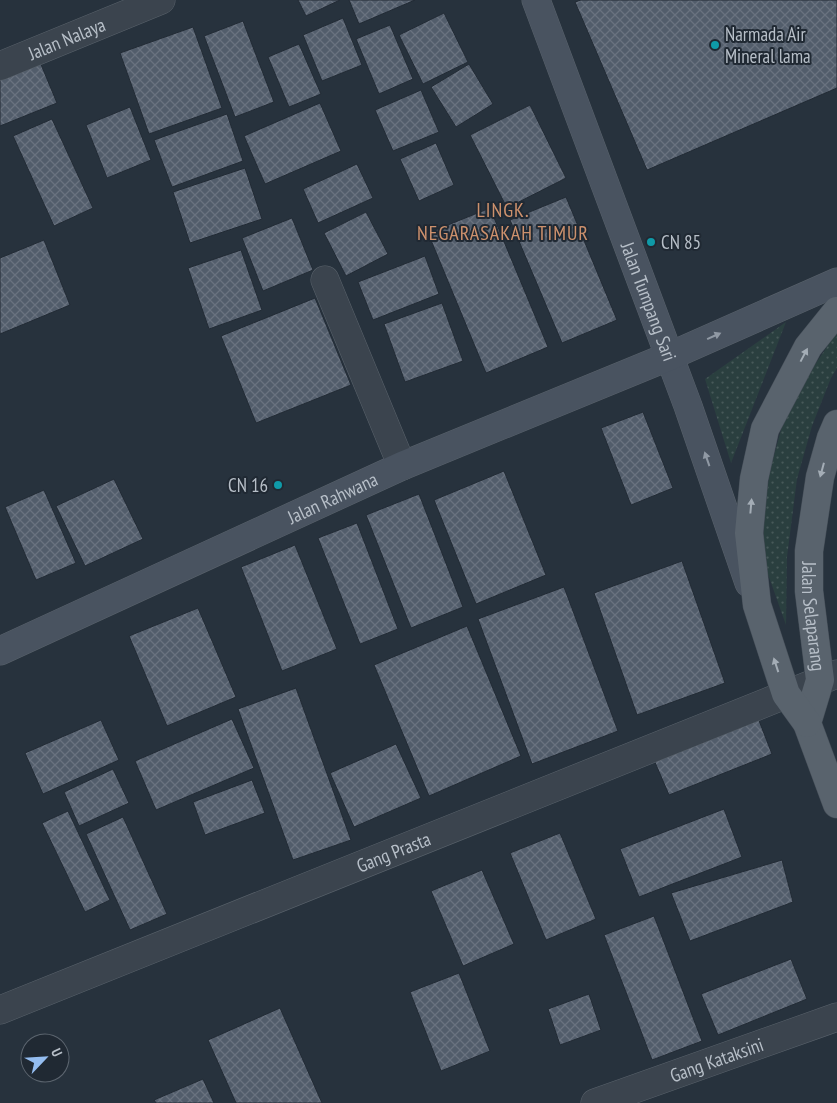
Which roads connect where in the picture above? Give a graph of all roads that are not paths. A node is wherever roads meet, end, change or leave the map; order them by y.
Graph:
1 (161, 0) edge
2 (536, 0) edge
3 (0, 66) edge
4 (325, 280) dead end
5 (837, 282) edge
6 (837, 312) edge
7 (670, 356) junction
8 (837, 424) edge
9 (402, 466) junction
10 (757, 605) junction
11 (0, 651) edge
12 (829, 677) edge
13 (786, 694) junction
14 (807, 723) junction
15 (837, 804) edge
16 (0, 1010) edge
17 (837, 1017) edge
18 (595, 1103) edge

1 - 3 street, Jalan Nalaya
2 - 7 main road, Jalan Tumpang Sari
4 - 9 street
7 -> 5 main road, Jalan Rahwana
10 -> 6 main road, Jalan Tumpang Sari
7 - 9 main road, Jalan Rahwana
10 -> 7 main road, Jalan Tumpang Sari
8 -> 12 main road, Jalan Selaparang
9 - 11 main road, Jalan Rahwana
13 -> 10 main road, Jalan Tumpang Sari
12 - 13 street, Gang Prasta
12 - 14 main road, Jalan Selaparang
13 - 14 main road, Jalan Tumpang Sari
13 - 16 street, Gang Prasta
14 - 15 main road
17 - 18 street, Gang Kataksini

